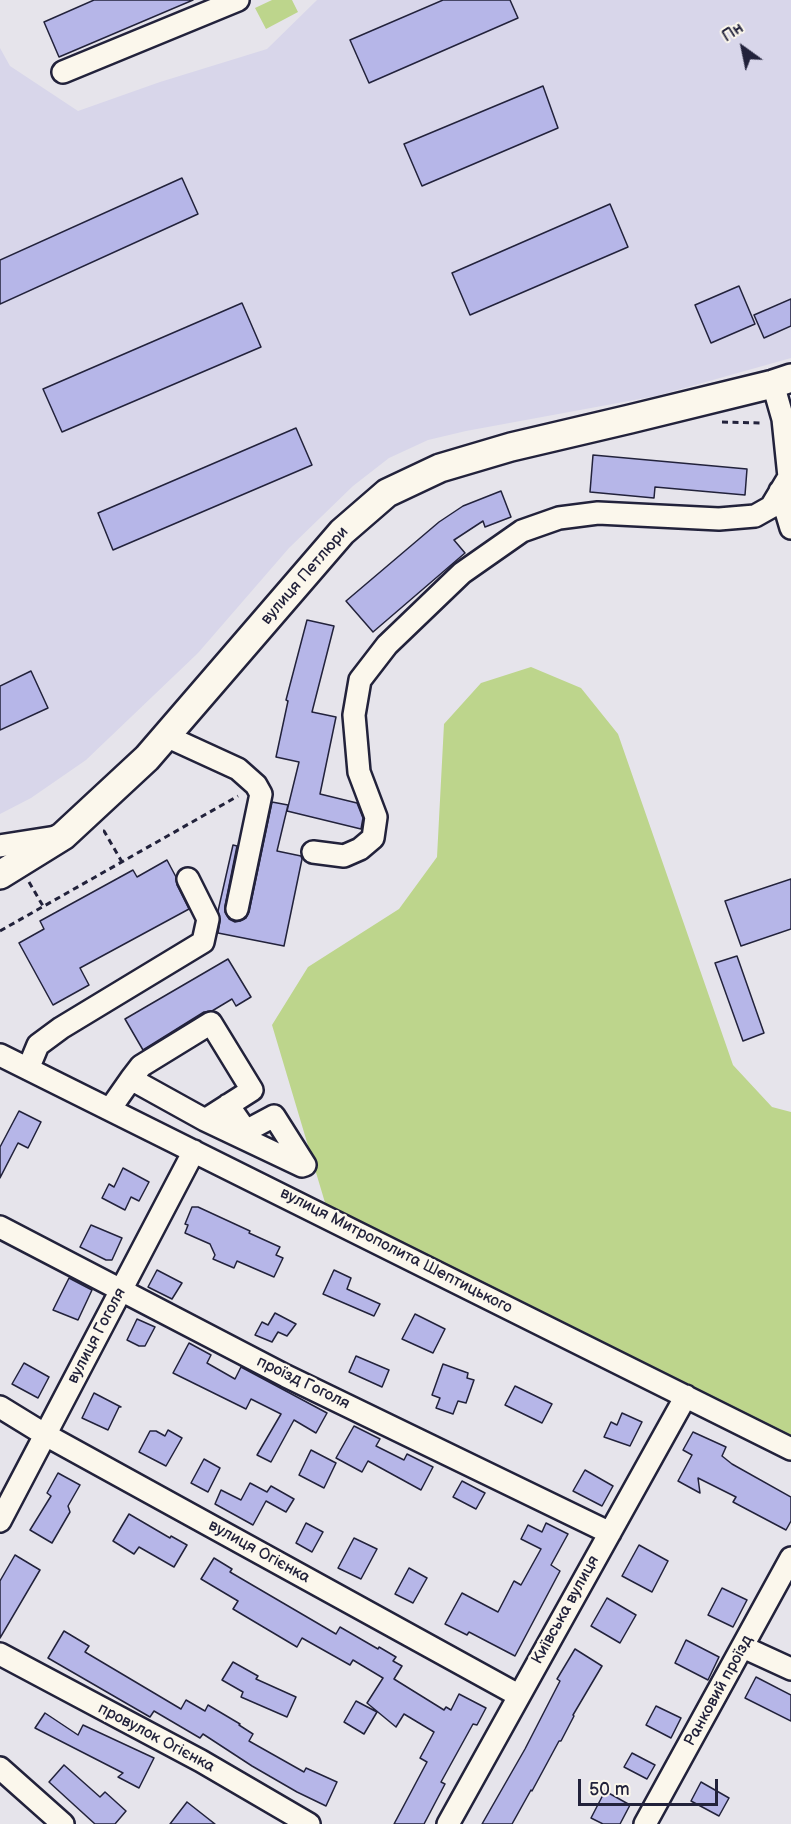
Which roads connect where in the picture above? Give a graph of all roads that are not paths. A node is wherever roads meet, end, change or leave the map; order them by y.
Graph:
1 (238, 0) edge
2 (63, 72) dead end
3 (782, 381) edge
4 (780, 491) junction
5 (791, 528) edge
6 (166, 736) junction
7 (63, 836) junction
8 (0, 846) edge
9 (313, 852) dead end
10 (0, 875) edge
11 (188, 879) dead end
12 (237, 909) dead end
13 (0, 1055) edge
14 (28, 1069) junction
15 (130, 1079) junction
16 (228, 1105) junction
17 (110, 1110) junction
18 (206, 1119) junction
19 (194, 1151) junction
20 (0, 1227) edge
21 (121, 1290) junction
22 (686, 1396) junction
23 (0, 1407) edge
24 (44, 1434) junction
25 (791, 1449) edge
26 (0, 1521) edge
27 (610, 1533) junction
28 (791, 1558) edge
29 (743, 1647) junction
30 (0, 1654) edge
31 (791, 1669) edge
32 (518, 1695) junction
33 (0, 1768) edge
34 (63, 1824) edge
35 (309, 1824) edge
36 (448, 1824) edge
37 (645, 1824) edge

1 - 2 street
3 - 4 street
3 - 6 main road, вулиця Петлюри
4 - 5 street
4 - 9 street
6 - 7 main road, вулиця Петлюри
6 - 12 street
7 - 8 street
7 - 10 main road, вулиця Петлюри
11 - 14 street
13 - 14 street, вулиця Митрополита Шептицького
14 - 17 street, вулиця Митрополита Шептицького
15 - 16 street
15 - 17 street
15 - 18 street
16 - 18 street
16 - 18 street
17 - 19 street, вулиця Митрополита Шептицького
19 - 21 street, вулиця Гоголя
19 - 22 street, вулиця Митрополита Шептицького
20 - 21 street, проїзд Гоголя
21 - 24 street, вулиця Гоголя
21 - 27 street, проїзд Гоголя
22 - 25 street, вулиця Митрополита Шептицького
22 - 27 street, Київська вулиця
23 - 24 street, вулиця Огієнка
24 - 26 street, вулиця Гоголя
24 - 32 street, вулиця Огієнка
27 - 32 street, Київська вулиця
28 - 29 street, Ранковий проїзд
29 - 31 street
29 - 37 street, Ранковий проїзд
30 - 35 street, провулок Огієнка
32 - 36 street, Київська вулиця
33 - 34 street

